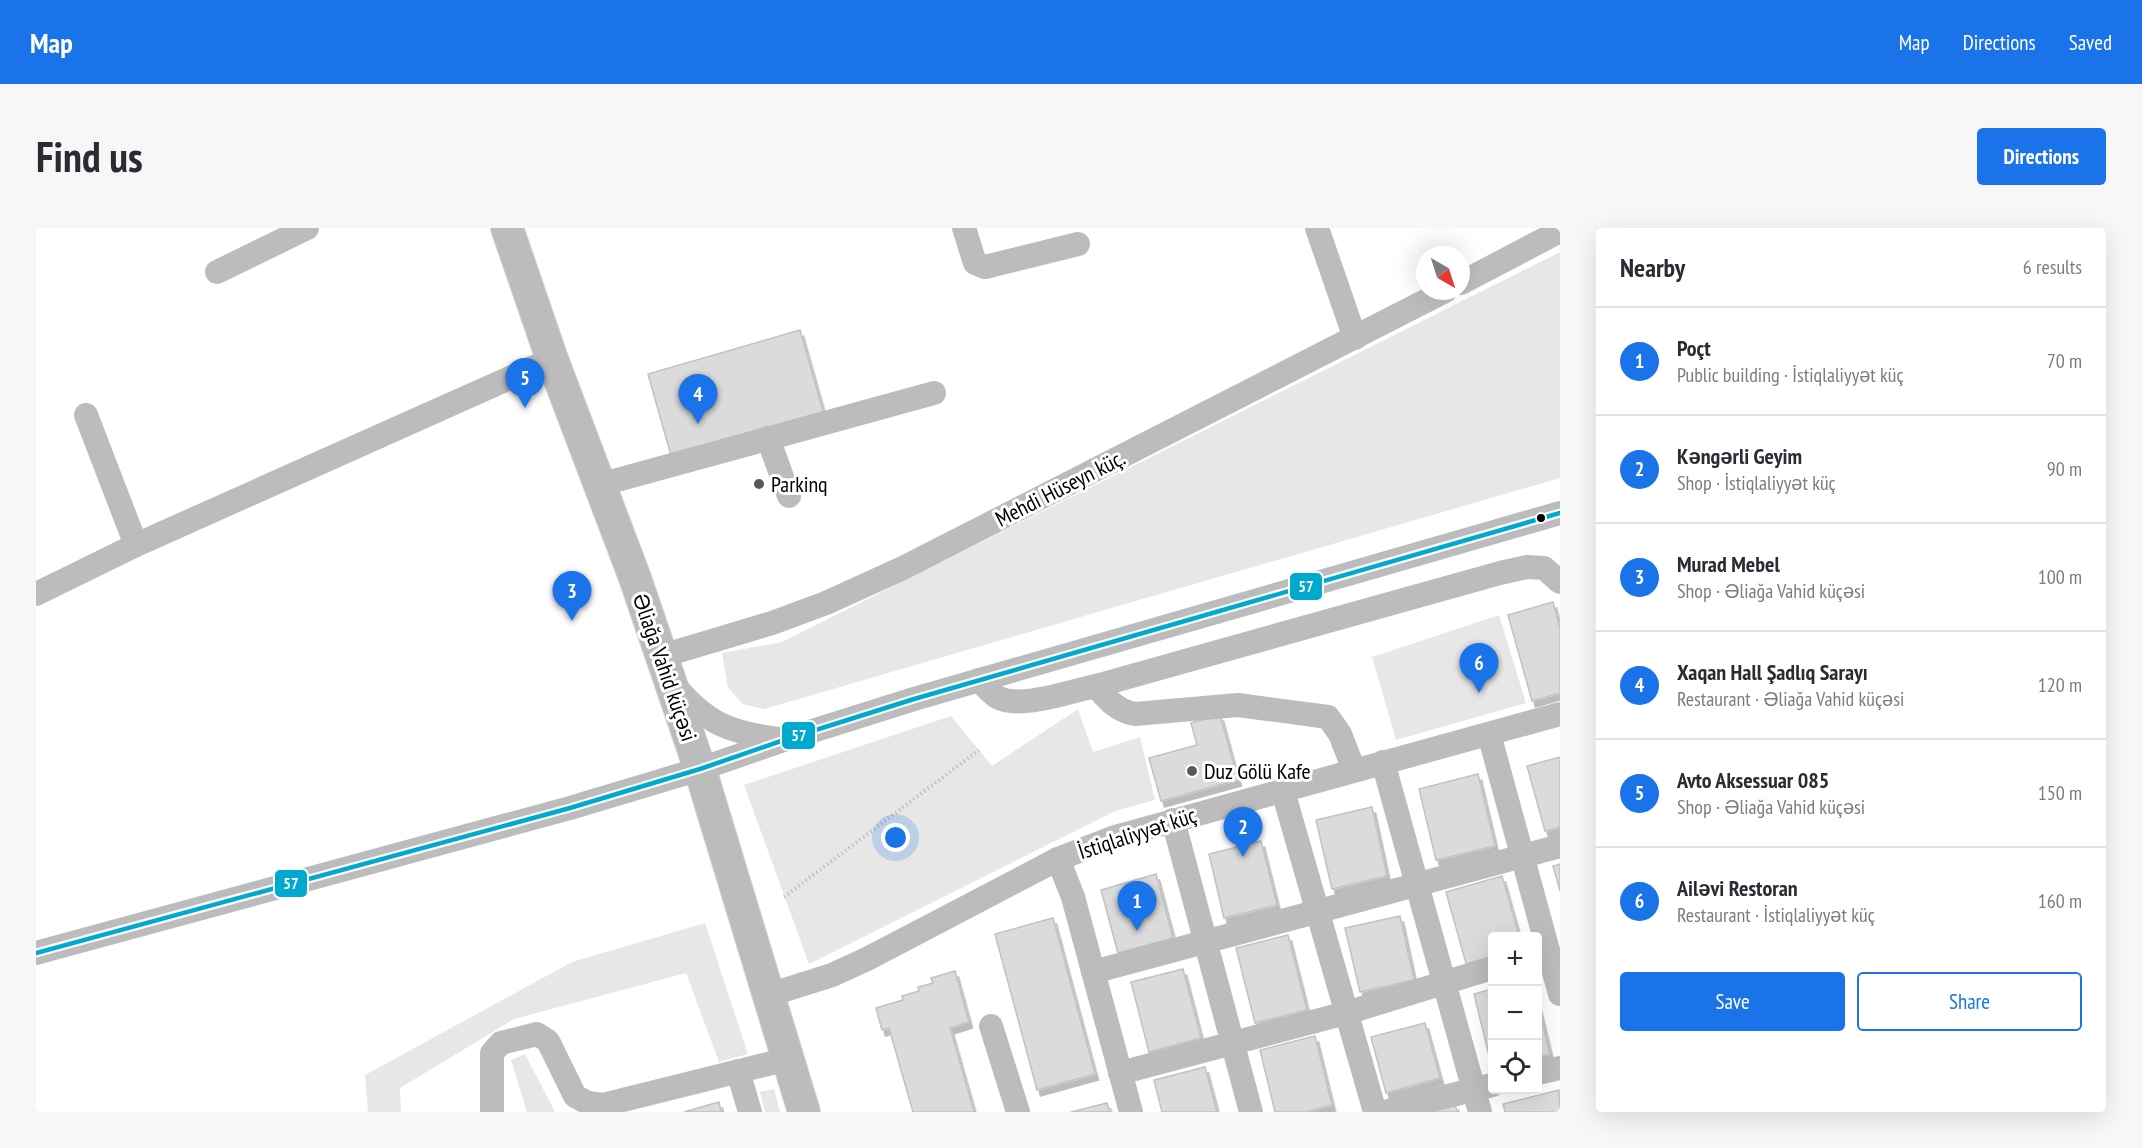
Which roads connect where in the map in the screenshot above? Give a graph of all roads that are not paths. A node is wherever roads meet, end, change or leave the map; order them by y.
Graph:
1 (307, 228) edge
2 (507, 228) edge
3 (964, 228) edge
4 (1317, 228) edge
5 (1560, 231) edge
6 (1078, 244) dead end
7 (217, 272) dead end
8 (1470, 278) edge
9 (1428, 300) edge
10 (1355, 338) junction
11 (552, 359) junction
12 (934, 393) dead end
13 (86, 414) dead end
14 (768, 438) junction
15 (599, 485) junction
16 (789, 496) dead end
17 (1560, 513) edge
18 (136, 545) junction
19 (1560, 582) edge
20 (36, 594) edge
21 (666, 669) junction
22 (979, 680) junction
23 (1096, 686) junction
24 (1560, 714) edge
25 (1489, 734) junction
26 (784, 740) junction
27 (1383, 762) junction
28 (700, 769) junction
29 (1353, 770) junction
30 (1283, 791) junction
31 (1173, 820) junction
32 (1560, 846) edge
33 (1523, 857) junction
34 (1058, 859) junction
35 (1417, 884) junction
36 (1317, 911) junction
37 (1206, 941) junction
38 (1549, 952) edge
39 (36, 953) edge
40 (1488, 969) edge
41 (1093, 972) junction
42 (1444, 983) junction
43 (1560, 994) edge
44 (769, 995) junction
45 (1346, 1013) junction
46 (991, 1026) dead end
47 (1233, 1044) junction
48 (788, 1059) junction
49 (1560, 1068) edge
50 (738, 1071) junction
51 (1120, 1072) junction
52 (1542, 1072) edge
53 (1482, 1095) edge
54 (492, 1112) edge
55 (750, 1112) edge
56 (804, 1112) edge
57 (1018, 1112) edge
58 (1131, 1112) edge
59 (1251, 1112) edge
60 (1375, 1112) edge
61 (1384, 1112) edge

1 - 7 street
2 - 11 main road, Əliağa Vahid küçəsi
3 - 6 street
4 - 10 street
5 - 8 street
9 - 10 street, Mehdi Hüseyn küç.
10 - 21 street, Mehdi Hüseyn küç.
11 - 15 main road, Əliağa Vahid küçəsi
11 - 18 street
12 - 14 street
13 - 18 street
14 - 15 street
14 - 16 street
15 - 21 main road, Əliağa Vahid küçəsi
17 - 22 street
18 - 20 street
19 - 23 street
21 - 26 street
21 - 28 main road, Əliağa Vahid küçəsi
22 - 23 street
22 - 26 street
23 - 29 street
24 - 25 street, İstiqlaliyyət küç
25 - 27 street, İstiqlaliyyət küç
25 - 33 street
26 - 28 street
27 - 29 street, İstiqlaliyyət küç
27 - 35 street
28 - 39 street
28 - 44 main road, Əliağa Vahid küçəsi
29 - 30 street, İstiqlaliyyət küç
30 - 31 street, İstiqlaliyyət küç
30 - 36 street
31 - 34 street, İstiqlaliyyət küç
31 - 37 street
32 - 33 street
33 - 35 street
33 - 38 street
34 - 41 street
34 - 44 street, İstiqlaliyyət küç
35 - 36 street
35 - 42 street
36 - 37 street
36 - 45 street
37 - 41 street
37 - 47 street
38 - 43 street
40 - 42 street
41 - 51 street
42 - 45 street
42 - 53 street
44 - 48 main road, Əliağa Vahid küçəsi
45 - 47 street
45 - 60 street
46 - 57 street
47 - 51 street
47 - 59 street
48 - 50 street
48 - 56 main road, Əliağa Vahid küçəsi
49 - 52 street
50 - 54 street
50 - 55 street
51 - 58 street
53 - 61 street

